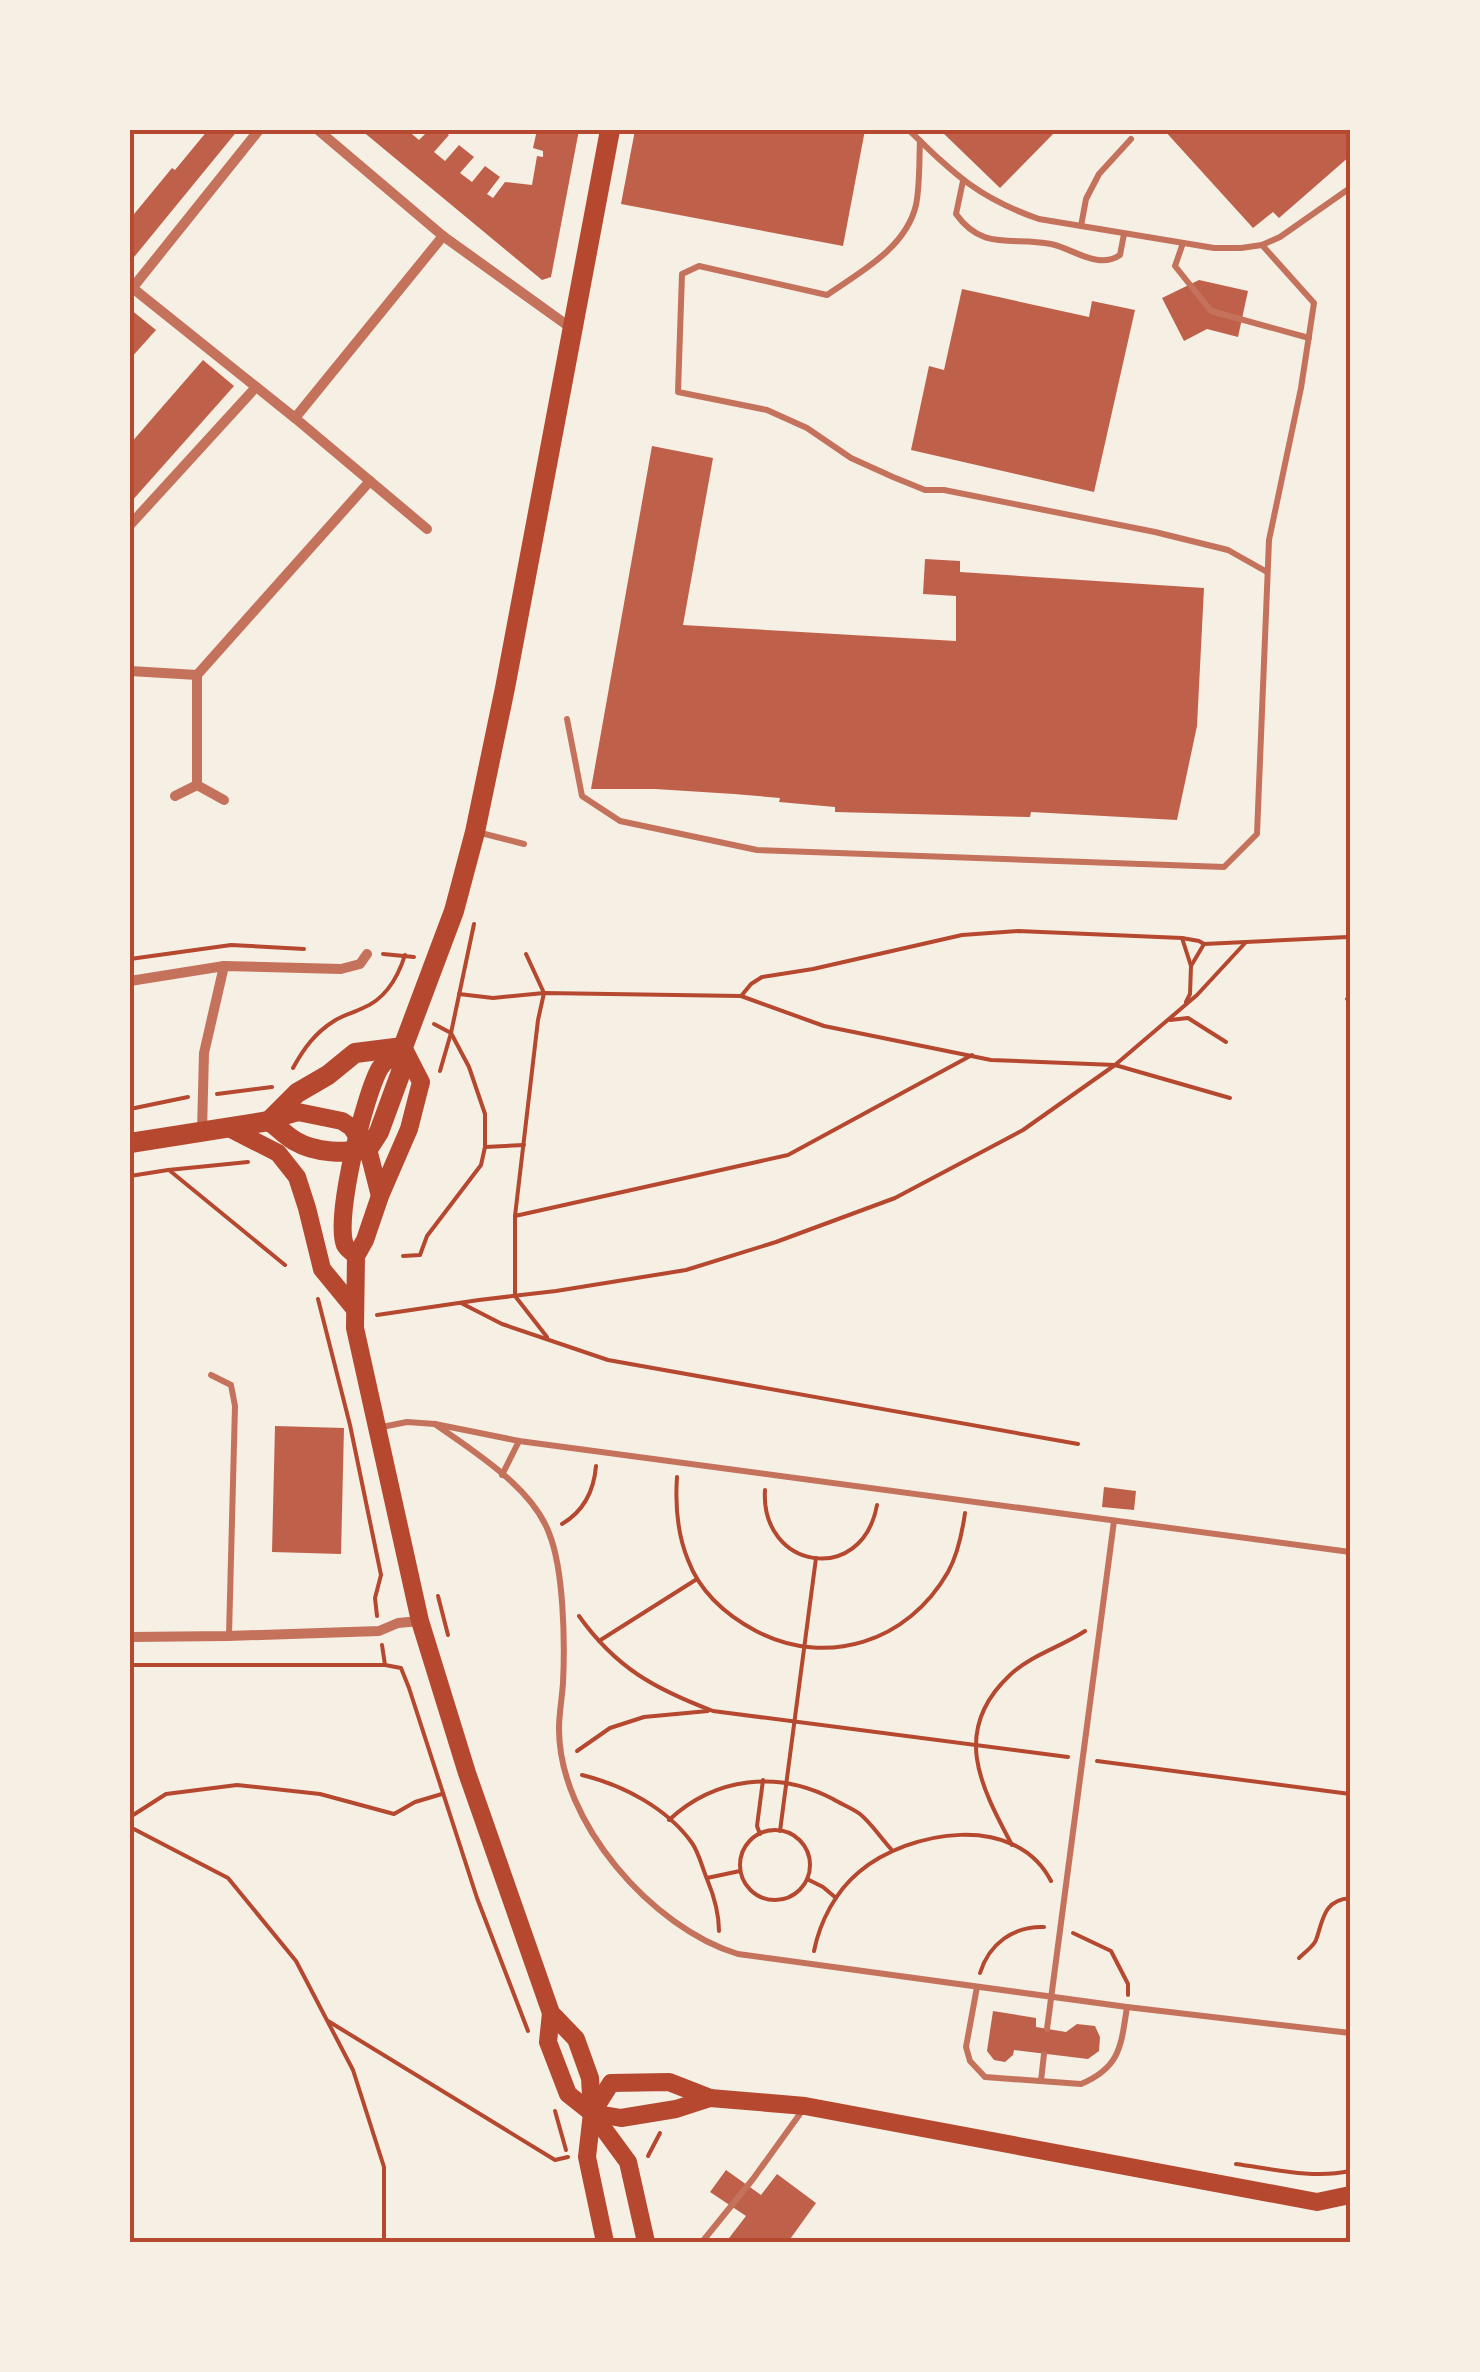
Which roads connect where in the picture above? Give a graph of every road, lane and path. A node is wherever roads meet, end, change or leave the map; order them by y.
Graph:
1 (259, 130) edge
2 (318, 130) edge
3 (610, 130) edge
4 (909, 130) edge
5 (1131, 140) dead end
6 (920, 141) junction
7 (963, 182) junction
8 (1350, 188) edge
9 (1082, 226) junction
10 (1124, 234) junction
11 (444, 236) junction
12 (1183, 243) junction
13 (1262, 245) junction
14 (131, 288) edge
15 (572, 328) junction
16 (1309, 338) junction
17 (256, 387) junction
18 (295, 418) junction
19 (370, 481) junction
20 (130, 525) edge
21 (427, 529) dead end
22 (1268, 572) junction
23 (130, 671) edge
24 (198, 675) junction
25 (567, 720) dead end
26 (197, 785) junction
27 (175, 796) dead end
28 (224, 800) dead end
29 (476, 832) junction
30 (524, 844) dead end
31 (1350, 920) edge
32 (474, 921) dead end
33 (1349, 937) edge
34 (1182, 938) junction
35 (1246, 942) junction
36 (1204, 944) junction
37 (367, 954) dead end
38 (404, 954) dead end
39 (526, 954) dead end
40 (224, 966) junction
41 (1191, 966) junction
42 (130, 981) edge
43 (459, 994) junction
44 (544, 994) junction
45 (741, 996) junction
46 (1184, 1006) junction
47 (1170, 1020) junction
48 (452, 1033) junction
49 (1226, 1042) dead end
50 (403, 1047) junction
51 (972, 1055) junction
52 (1115, 1065) junction
53 (291, 1073) dead end
54 (435, 1085) dead end
55 (276, 1086) dead end
56 (202, 1094) junction
57 (1230, 1098) dead end
58 (130, 1109) edge
59 (270, 1120) junction
60 (229, 1128) junction
61 (202, 1131) junction
62 (130, 1143) edge
63 (359, 1145) junction
64 (524, 1145) junction
65 (485, 1147) junction
66 (252, 1162) dead end
67 (168, 1170) junction
68 (130, 1176) edge
69 (380, 1196) junction
70 (516, 1216) junction
71 (356, 1256) junction
72 (403, 1256) dead end
73 (285, 1265) dead end
74 (316, 1292) dead end
75 (515, 1296) junction
76 (460, 1302) junction
77 (363, 1312) junction
78 (550, 1341) junction
79 (211, 1375) dead end
80 (434, 1424) junction
81 (376, 1428) junction
82 (519, 1441) junction
83 (1078, 1444) dead end
84 (597, 1452) junction
85 (678, 1462) junction
86 (502, 1474) junction
87 (767, 1475) junction
88 (879, 1490) junction
89 (967, 1502) junction
90 (1114, 1521) junction
91 (549, 1532) junction
92 (1350, 1552) edge
93 (816, 1558) junction
94 (697, 1579) junction
95 (560, 1582) junction
96 (437, 1594) dead end
97 (375, 1598) dead end
98 (1102, 1609) junction
99 (420, 1620) junction
100 (228, 1636) junction
101 (130, 1637) edge
102 (599, 1641) junction
103 (451, 1647) dead end
104 (802, 1648) junction
105 (382, 1651) dead end
106 (130, 1665) edge
107 (385, 1665) junction
108 (713, 1710) junction
109 (796, 1723) junction
110 (974, 1745) junction
111 (1082, 1759) junction
112 (566, 1772) junction
113 (763, 1780) junction
114 (787, 1782) junction
115 (442, 1794) junction
116 (1350, 1794) edge
117 (130, 1816) edge
118 (669, 1820) junction
119 (130, 1827) edge
120 (780, 1831) junction
121 (760, 1834) junction
122 (1012, 1845) junction
123 (892, 1850) junction
124 (740, 1872) junction
125 (707, 1878) junction
126 (808, 1879) junction
127 (836, 1898) junction
128 (1350, 1898) edge
129 (1062, 1904) junction
130 (492, 1936) dead end
131 (716, 1948) junction
132 (1299, 1958) dead end
133 (811, 1966) junction
134 (977, 1987) junction
135 (1051, 1997) junction
136 (1127, 2007) junction
137 (552, 2013) junction
138 (328, 2021) junction
139 (1047, 2029) dead end
140 (1350, 2033) edge
141 (1044, 2054) dead end
142 (1040, 2080) junction
143 (710, 2098) junction
144 (806, 2106) junction
145 (592, 2112) junction
146 (663, 2127) dead end
147 (568, 2156) dead end
148 (645, 2171) dead end
149 (1350, 2195) edge
150 (384, 2242) edge
151 (605, 2242) edge
152 (646, 2242) edge
153 (702, 2242) edge

1 - 14 street
2 - 11 street
3 - 15 main road
4 - 6 lane
5 - 9 lane
6 - 7 lane
6 - 22 lane
7 - 9 lane
7 - 10 lane
8 - 13 lane
9 - 10 lane
10 - 12 lane
11 - 15 street
11 - 18 street
12 - 13 lane
12 - 16 lane
13 - 16 lane
14 - 17 street
15 - 29 main road
16 - 22 lane
17 - 18 street
17 - 20 street
18 - 19 street
19 - 21 street
19 - 24 street
22 - 25 lane
23 - 24 street
24 - 26 street
26 - 27 street
26 - 28 street
29 - 30 lane
29 - 50 main road
31 - 33 path
32 - 43 path
33 - 35 path
34 - 36 path
34 - 41 path
34 - 45 path
35 - 36 path
35 - 46 path
36 - 41 path
37 - 40 street
38 - 53 path
39 - 44 path
40 - 42 street
40 - 56 street
41 - 46 path
43 - 44 path
43 - 48 path
44 - 45 path
44 - 64 path
45 - 51 path
46 - 47 path
47 - 49 path
47 - 52 path
48 - 54 path
48 - 65 path
50 - 59 main road
50 - 63 main road
50 - 69 main road
51 - 52 path
51 - 70 path
52 - 57 path
52 - 75 path
55 - 56 path
56 - 58 path
56 - 61 street
59 - 60 main road
59 - 63 main road
59 - 63 main road
60 - 61 main road
60 - 77 main road
61 - 62 main road
63 - 69 main road
63 - 71 main road
64 - 65 path
64 - 70 path
65 - 72 path
66 - 67 path
67 - 68 path
67 - 73 path
69 - 71 main road
70 - 75 path
71 - 77 main road
74 - 97 path
75 - 76 path
75 - 78 path
76 - 77 path
76 - 78 path
77 - 81 main road
78 - 83 path
79 - 100 lane
80 - 81 lane
80 - 82 lane
80 - 86 lane
81 - 99 main road
82 - 84 lane
82 - 86 lane
84 - 85 lane
84 - 91 path
85 - 87 lane
85 - 94 path
86 - 91 lane
87 - 88 lane
87 - 93 path
88 - 89 lane
88 - 93 path
89 - 90 lane
89 - 104 path
90 - 92 lane
90 - 98 lane
91 - 95 lane
93 - 104 path
94 - 102 path
94 - 104 path
95 - 102 path
95 - 112 lane
96 - 103 path
98 - 110 path
98 - 111 lane
99 - 100 street
99 - 137 main road
100 - 101 street
102 - 108 path
104 - 109 path
105 - 107 path
106 - 107 path
107 - 115 path
108 - 109 path
108 - 112 path
109 - 110 path
109 - 114 path
110 - 111 path
110 - 122 path
111 - 116 path
111 - 129 lane
112 - 118 path
112 - 131 lane
113 - 114 path
113 - 118 path
113 - 121 path
114 - 120 path
114 - 123 path
115 - 117 path
115 - 130 path
118 - 125 path
119 - 138 path
120 - 121 path
120 - 126 path
121 - 124 path
122 - 123 path
122 - 129 path
123 - 127 path
124 - 125 path
124 - 126 path
125 - 131 path
126 - 127 path
127 - 133 path
128 - 132 path
129 - 135 lane
131 - 133 lane
133 - 134 lane
134 - 135 lane
134 - 142 lane
135 - 136 lane
135 - 139 lane
136 - 140 lane
136 - 142 lane
137 - 145 main road
137 - 145 main road
138 - 147 path
138 - 150 path
141 - 142 lane
143 - 144 main road
143 - 145 main road
143 - 145 main road
144 - 149 main road
144 - 153 lane
145 - 151 main road
145 - 152 main road
146 - 148 path

